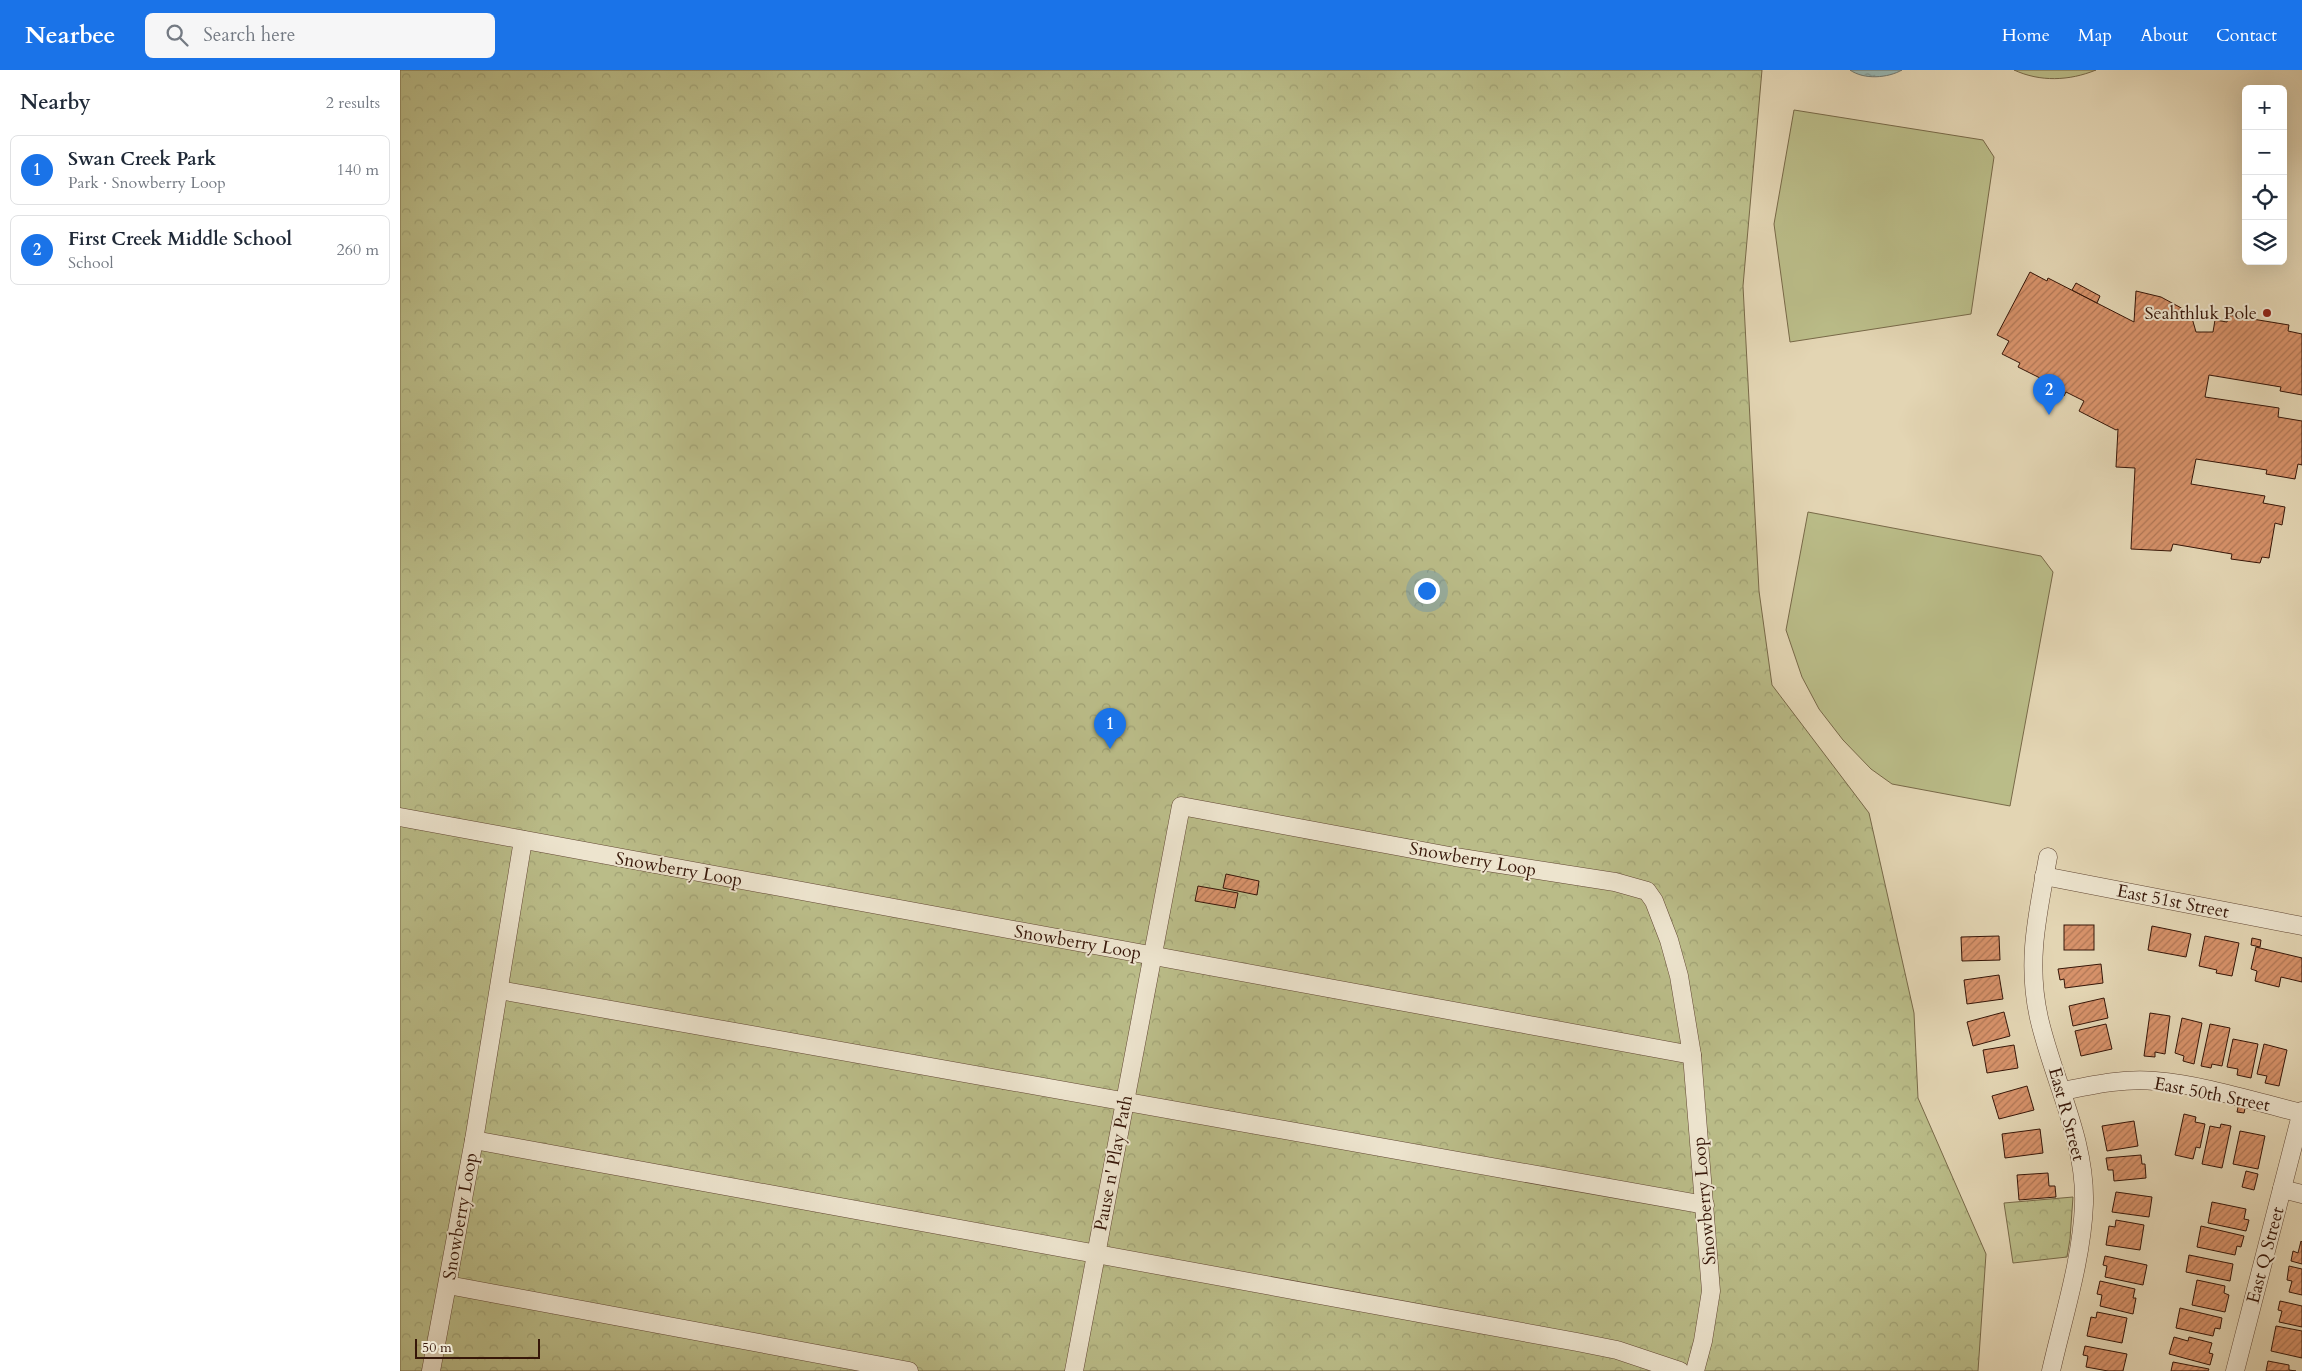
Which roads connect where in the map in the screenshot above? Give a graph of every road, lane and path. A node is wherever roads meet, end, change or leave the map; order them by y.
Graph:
1 (400, 817) edge
2 (523, 840) junction
3 (2048, 857) dead end
4 (2044, 876) junction
5 (2302, 926) edge
6 (1152, 956) junction
7 (499, 990) junction
8 (1692, 1055) junction
9 (2063, 1091) junction
10 (1124, 1102) junction
11 (2302, 1112) edge
12 (474, 1140) junction
13 (2282, 1189) junction
14 (2302, 1194) edge
15 (1705, 1205) junction
16 (1096, 1254) junction
17 (448, 1284) junction
18 (431, 1371) edge
19 (909, 1371) edge
20 (1074, 1371) edge
21 (1680, 1371) edge
22 (1695, 1371) edge
23 (2052, 1371) edge
24 (2235, 1371) edge

1 - 2 street
2 - 6 street, Snowberry Loop
2 - 7 street, Snowberry Loop
3 - 4 street, East R Street
4 - 5 street, East 51st Street
4 - 9 street, East R Street
6 - 8 street
6 - 8 street, Snowberry Loop
6 - 10 street, Pause n' Play Path
7 - 10 street
7 - 12 street, Snowberry Loop
8 - 15 street, Snowberry Loop
9 - 11 street, East 50th Street
9 - 23 street, East R Street
10 - 15 street
10 - 16 street, Pause n' Play Path
11 - 13 street, East Q Street
12 - 16 street
12 - 17 street, Snowberry Loop
13 - 14 street
13 - 24 street, East Q Street
15 - 22 street, Snowberry Loop
16 - 20 street, Pause n' Play Path
16 - 21 street
17 - 18 street, Snowberry Loop
17 - 19 street

